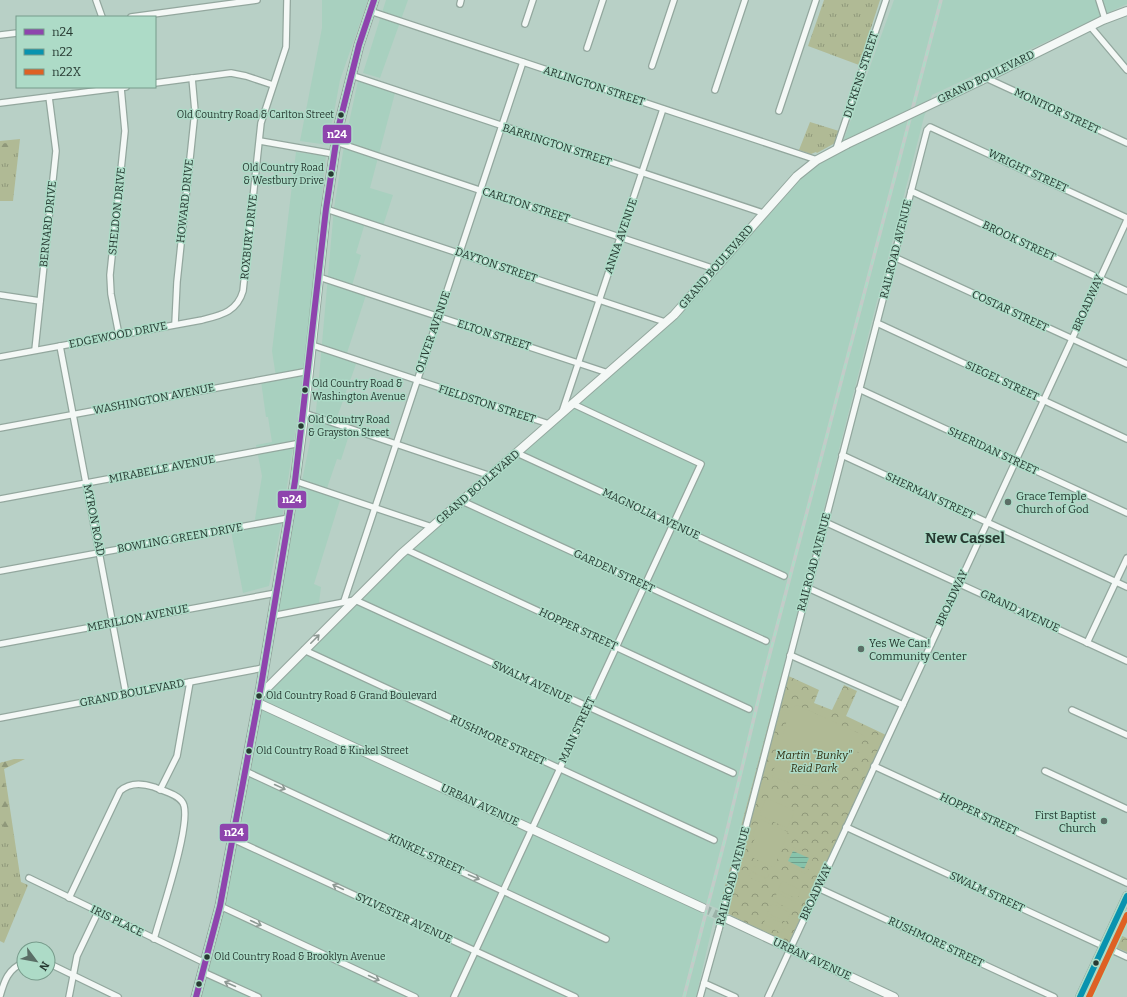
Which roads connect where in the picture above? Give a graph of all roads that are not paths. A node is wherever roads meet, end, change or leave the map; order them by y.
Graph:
1 (96, 0) edge
2 (257, 0) edge
3 (287, 0) edge
4 (374, 0) edge
5 (533, 0) edge
6 (603, 0) edge
7 (674, 0) edge
8 (745, 0) edge
9 (816, 0) edge
10 (886, 0) edge
11 (1099, 0) edge
12 (370, 11) junction
13 (1127, 11) edge
14 (102, 16) edge
15 (138, 16) edge
16 (1105, 19) junction
17 (525, 24) dead end
18 (1090, 26) junction
19 (16, 33) edge
20 (0, 35) edge
21 (587, 48) dead end
22 (523, 62) junction
23 (652, 66) dead end
24 (1127, 70) edge
25 (351, 75) junction
26 (192, 78) junction
27 (983, 79) junction
28 (156, 83) edge
29 (273, 85) junction
30 (116, 88) edge
31 (123, 88) edge
32 (715, 90) dead end
33 (49, 97) junction
34 (0, 103) edge
35 (663, 109) junction
36 (779, 111) dead end
37 (502, 127) junction
38 (928, 128) joint
39 (260, 141) junction
40 (336, 142) junction
41 (1127, 143) edge
42 (836, 150) junction
43 (334, 154) junction
44 (817, 160) junction
45 (642, 173) junction
46 (480, 190) junction
47 (911, 191) junction
48 (326, 209) junction
49 (763, 213) junction
50 (1127, 219) edge
51 (621, 236) junction
52 (459, 253) junction
53 (894, 257) junction
54 (715, 269) junction
55 (319, 277) junction
56 (1100, 278) junction
57 (1127, 291) edge
58 (0, 295) edge
59 (599, 300) junction
60 (40, 301) junction
61 (234, 308) joint
62 (438, 317) junction
63 (665, 322) junction
64 (877, 323) junction
65 (175, 324) junction
66 (119, 335) junction
67 (1072, 340) junction
68 (60, 346) junction
69 (312, 346) junction
70 (35, 350) junction
71 (0, 357) edge
72 (578, 364) junction
73 (1127, 364) edge
74 (309, 371) junction
75 (608, 374) junction
76 (417, 380) junction
77 (859, 389) junction
78 (1044, 400) junction
79 (573, 404) junction
80 (304, 413) junction
81 (74, 414) junction
82 (562, 414) junction
83 (549, 424) junction
84 (0, 428) edge
85 (1127, 439) edge
86 (301, 443) junction
87 (396, 444) junction
88 (518, 453) junction
89 (842, 455) junction
90 (1015, 461) junction
91 (491, 476) junction
92 (295, 481) junction
93 (86, 483) junction
94 (0, 499) edge
95 (462, 501) junction
96 (374, 508) junction
97 (1127, 513) edge
98 (289, 518) junction
99 (825, 522) junction
100 (987, 522) junction
101 (672, 524) junction
102 (432, 527) junction
103 (406, 550) junction
104 (100, 553) junction
105 (1127, 558) edge
106 (0, 571) edge
107 (784, 576) dead end
108 (1116, 582) junction
109 (959, 583) junction
110 (644, 585) junction
111 (1127, 587) edge
112 (808, 588) junction
113 (276, 593) junction
114 (355, 600) junction
115 (344, 602) junction
116 (272, 616) junction
117 (112, 623) junction
118 (766, 641) dead end
119 (1088, 643) junction
120 (0, 644) edge
121 (931, 644) junction
122 (616, 646) junction
123 (304, 650) junction
124 (790, 655) junction
125 (1127, 661) edge
126 (263, 668) junction
127 (190, 682) junction
128 (126, 694) junction
129 (258, 700) junction
130 (903, 705) junction
131 (588, 707) junction
132 (749, 708) dead end
133 (1072, 710) dead end
134 (0, 718) edge
135 (1127, 735) edge
136 (874, 766) junction
137 (560, 768) junction
138 (245, 771) junction
139 (1045, 771) dead end
140 (732, 773) dead end
141 (160, 790) junction
142 (1127, 809) edge
143 (846, 827) junction
144 (532, 829) junction
145 (232, 839) junction
146 (714, 840) dead end
147 (29, 878) dead end
148 (1127, 883) edge
149 (818, 888) junction
150 (503, 890) junction
151 (1127, 896) edge
152 (69, 898) junction
153 (220, 906) junction
154 (703, 908) tunnel mouth
155 (98, 912) junction
156 (729, 920) tunnel mouth
157 (154, 939) junction
158 (606, 939) dead end
159 (1104, 946) junction
160 (790, 949) junction
161 (475, 951) junction
162 (1127, 957) edge
163 (56, 966) edge
164 (204, 967) junction
165 (16, 968) edge
166 (73, 974) junction
167 (704, 983) junction
168 (0, 996) edge
169 (69, 997) edge
170 (118, 997) edge
171 (196, 997) edge
172 (258, 997) edge
173 (415, 997) edge
174 (454, 997) edge
175 (575, 997) edge
176 (700, 997) edge
177 (734, 997) edge
178 (768, 997) edge
179 (894, 997) edge
180 (1054, 997) edge
181 (1080, 997) edge

1 - 14 street
2 - 15 street
3 - 29 street, ROXBURY DRIVE
4 - 12 main road
5 - 17 street
6 - 21 street
7 - 23 street
8 - 32 street
9 - 36 street
10 - 42 street, DICKENS STREET
11 - 16 street
12 - 22 street, ARLINGTON STREET
12 - 25 main road
13 - 16 street, GRAND BOULEVARD
16 - 18 street, GRAND BOULEVARD
18 - 24 street
18 - 27 street, GRAND BOULEVARD
19 - 20 street
22 - 35 street, ARLINGTON STREET
22 - 37 street, OLIVER AVENUE
25 - 37 street, BARRINGTON STREET
25 - 40 main road
26 - 28 street
26 - 29 street
26 - 65 street, HOWARD DRIVE
27 - 41 street, MONITOR STREET
27 - 42 street, GRAND BOULEVARD, bridge
29 - 39 street, ROXBURY DRIVE
30 - 33 street
31 - 66 street, SHELDON DRIVE
33 - 34 street
33 - 60 street, BERNARD DRIVE
35 - 44 street, ARLINGTON STREET
35 - 45 street, ANNA AVENUE
37 - 45 street, BARRINGTON STREET
37 - 46 street, OLIVER AVENUE
38 - 47 street, RAILROAD AVENUE
38 - 50 street, WRIGHT STREET
39 - 43 street
39 - 61 street, ROXBURY DRIVE
40 - 43 main road
40 - 46 street, CARLTON STREET
42 - 44 street, GRAND BOULEVARD
43 - 48 main road
44 - 49 street, GRAND BOULEVARD
45 - 49 street, BARRINGTON STREET
45 - 51 street, ANNA AVENUE
46 - 51 street, CARLTON STREET
46 - 52 street, OLIVER AVENUE
47 - 53 street, RAILROAD AVENUE
47 - 56 street, BROOK STREET
48 - 52 street, DAYTON STREET
48 - 55 main road
49 - 54 street, GRAND BOULEVARD
50 - 56 street, BROADWAY
51 - 54 street, CARLTON STREET
51 - 59 street, ANNA AVENUE
52 - 59 street, DAYTON STREET
52 - 62 street, OLIVER AVENUE
53 - 64 street, RAILROAD AVENUE
53 - 67 street, COSTAR STREET
54 - 63 street, GRAND BOULEVARD
55 - 62 street, ELTON STREET
55 - 69 main road
56 - 57 street, BROOK STREET
56 - 67 street, BROADWAY
58 - 60 street
59 - 63 street, DAYTON STREET
59 - 72 street, ANNA AVENUE
60 - 70 street, BERNARD DRIVE
61 - 65 street, EDGEWOOD DRIVE
62 - 72 street, ELTON STREET
62 - 76 street, OLIVER AVENUE
63 - 75 street, GRAND BOULEVARD
64 - 77 street, RAILROAD AVENUE
64 - 78 street, SIEGEL STREET
65 - 66 street, EDGEWOOD DRIVE
66 - 68 street, EDGEWOOD DRIVE
67 - 73 street, COSTAR STREET
67 - 78 street, BROADWAY
68 - 70 street, EDGEWOOD DRIVE
68 - 81 street, MYRON ROAD
69 - 74 main road
69 - 76 street, FIELDSTON STREET
70 - 71 street, EDGEWOOD DRIVE
72 - 75 street
72 - 82 street, ANNA AVENUE
74 - 80 main road
74 - 81 street, WASHINGTON AVENUE
75 - 79 street, GRAND BOULEVARD
76 - 83 street, FIELDSTON STREET
76 - 87 street, OLIVER AVENUE
77 - 89 street, RAILROAD AVENUE
77 - 90 street, SHERIDAN STREET
78 - 85 street, SIEGEL STREET
78 - 90 street, BROADWAY
79 - 82 street, GRAND BOULEVARD
79 - 101 street, MAIN STREET
80 - 86 main road
80 - 87 street
81 - 84 street, WASHINGTON AVENUE
81 - 93 street, MYRON ROAD
82 - 83 street, GRAND BOULEVARD
83 - 88 street, GRAND BOULEVARD
86 - 92 main road
86 - 93 street, MIRABELLE AVENUE
87 - 91 street
87 - 96 street, OLIVER AVENUE
88 - 91 street, GRAND BOULEVARD
88 - 101 street, MAGNOLIA AVENUE
89 - 99 street, RAILROAD AVENUE
89 - 100 street, SHERMAN STREET
90 - 97 street, SHERIDAN STREET
90 - 100 street, BROADWAY
91 - 95 street, GRAND BOULEVARD
92 - 96 street
92 - 98 main road
93 - 94 street, MIRABELLE AVENUE
93 - 104 street, MYRON ROAD
95 - 102 street, GRAND BOULEVARD
95 - 110 street, GARDEN STREET
96 - 102 street
96 - 115 street, OLIVER AVENUE
98 - 104 street, BOWLING GREEN DRIVE
98 - 113 main road
99 - 109 street, GRAND AVENUE
99 - 112 street, RAILROAD AVENUE
100 - 108 street, SHERMAN STREET
100 - 109 street, BROADWAY
101 - 107 street, MAGNOLIA AVENUE
101 - 110 street, MAIN STREET
102 - 103 street, GRAND BOULEVARD
103 - 114 street, GRAND BOULEVARD
103 - 122 street, HOPPER STREET
104 - 106 street, BOWLING GREEN DRIVE
104 - 117 street, MYRON ROAD
105 - 108 street
108 - 111 street, SHERMAN STREET
108 - 119 street
109 - 119 street, GRAND AVENUE
109 - 121 street, BROADWAY
110 - 118 street, GARDEN STREET
110 - 122 street, MAIN STREET
112 - 121 street
112 - 124 street, RAILROAD AVENUE
113 - 116 main road
113 - 117 street, MERILLON AVENUE
114 - 115 street
123 -> 114 street, GRAND BOULEVARD
114 - 131 street, SWALM AVENUE
115 - 116 street
116 - 126 main road
117 - 120 street, MERILLON AVENUE
117 - 128 street, MYRON ROAD
119 - 125 street, GRAND AVENUE
121 - 130 street, BROADWAY
122 - 131 street, MAIN STREET
122 - 132 street, HOPPER STREET
123 - 129 street, GRAND BOULEVARD
123 - 137 street, RUSHMORE STREET
124 - 130 street
124 - 167 street, RAILROAD AVENUE, bridge
126 - 127 street, GRAND BOULEVARD
126 - 129 main road
127 - 128 street, GRAND BOULEVARD
127 - 141 street
128 - 134 street, GRAND BOULEVARD
129 - 138 main road
129 - 144 street, URBAN AVENUE
130 - 136 street, BROADWAY
131 - 137 street, MAIN STREET
131 - 140 street, SWALM AVENUE
133 - 135 street
136 - 143 street, BROADWAY
136 - 148 street, HOPPER STREET
137 - 144 street, MAIN STREET
137 - 146 street, RUSHMORE STREET
138 - 145 main road
138 -> 150 street, KINKEL STREET
139 - 142 street
141 - 152 street
141 - 157 street
143 - 149 street, BROADWAY
143 - 159 street, SWALM STREET
144 - 150 street, MAIN STREET
144 - 154 street, URBAN AVENUE
145 - 153 main road
161 -> 145 street, SYLVESTER AVENUE
147 - 152 street, IRIS PLACE
149 - 160 street, BROADWAY
149 - 180 street, RUSHMORE STREET
150 - 158 street, KINKEL STREET
150 - 161 street, MAIN STREET
151 - 159 street
152 - 155 street, IRIS PLACE
153 - 164 main road
153 -> 173 street
155 - 157 street, IRIS PLACE
155 - 166 street
156 - 160 street, URBAN AVENUE
157 - 164 street, IRIS PLACE
159 - 162 street, SWALM STREET
159 - 181 street
160 - 178 street, BROADWAY
160 - 179 street, URBAN AVENUE
161 - 174 street, MAIN STREET
161 - 175 street, SYLVESTER AVENUE
163 - 166 street
164 - 171 main road
172 -> 164 street, IRIS PLACE
165 - 168 street
166 - 169 street
166 - 170 street
167 - 176 street, RAILROAD AVENUE
167 - 177 street

